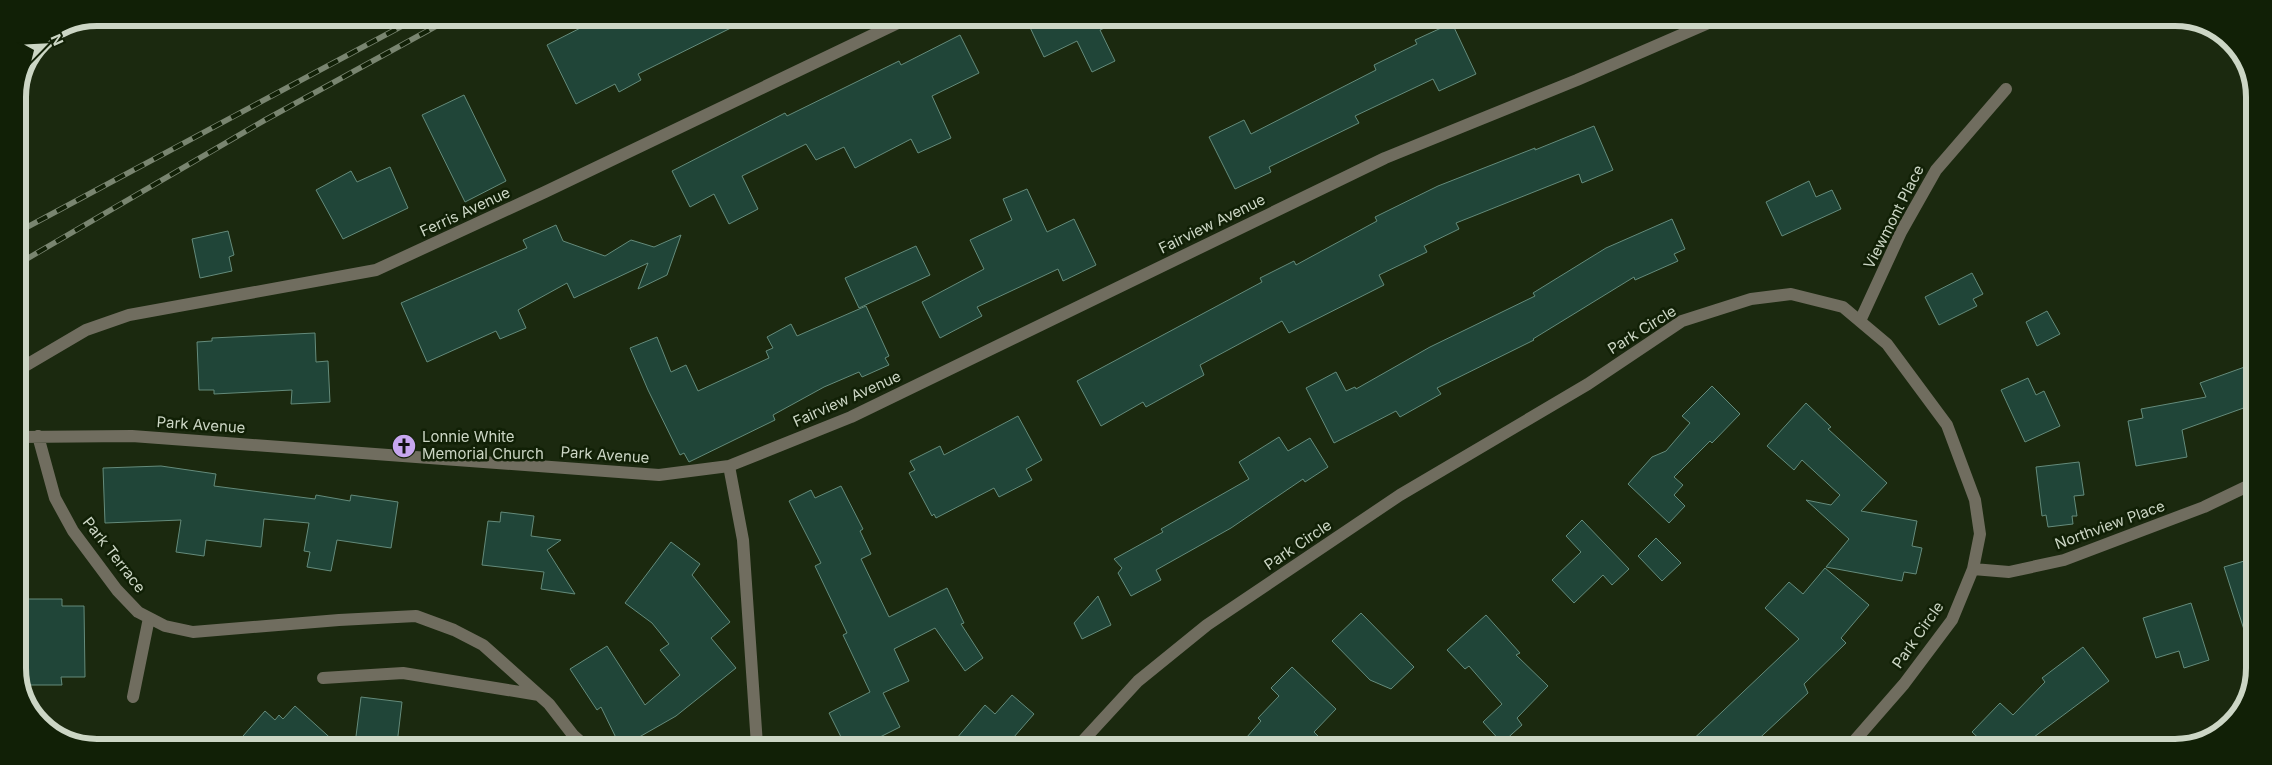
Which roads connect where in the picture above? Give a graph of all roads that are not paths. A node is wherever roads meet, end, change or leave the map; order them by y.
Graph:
1 (891, 26) edge
2 (1701, 26) edge
3 (2006, 89) dead end
4 (1860, 321) junction
5 (26, 365) edge
6 (38, 436) junction
7 (26, 437) edge
8 (729, 466) junction
9 (2246, 487) edge
10 (1973, 569) junction
11 (149, 618) junction
12 (323, 678) dead end
13 (539, 695) junction
14 (133, 697) dead end
15 (577, 739) edge
16 (757, 739) edge
17 (1085, 739) edge
18 (1856, 739) edge

1 - 5 street, Ferris Avenue
2 - 8 street, Fairview Avenue
3 - 4 street, Viewmont Place
4 - 10 street, Park Circle
4 - 17 street, Park Circle
6 - 7 street, Park Avenue
6 - 8 street, Park Avenue
6 - 11 street, Park Terrace
8 - 16 street
9 - 10 street, Northview Place
10 - 18 street, Park Circle
11 - 13 street, Park Terrace
11 - 14 street
12 - 13 street
13 - 15 street, Park Terrace

